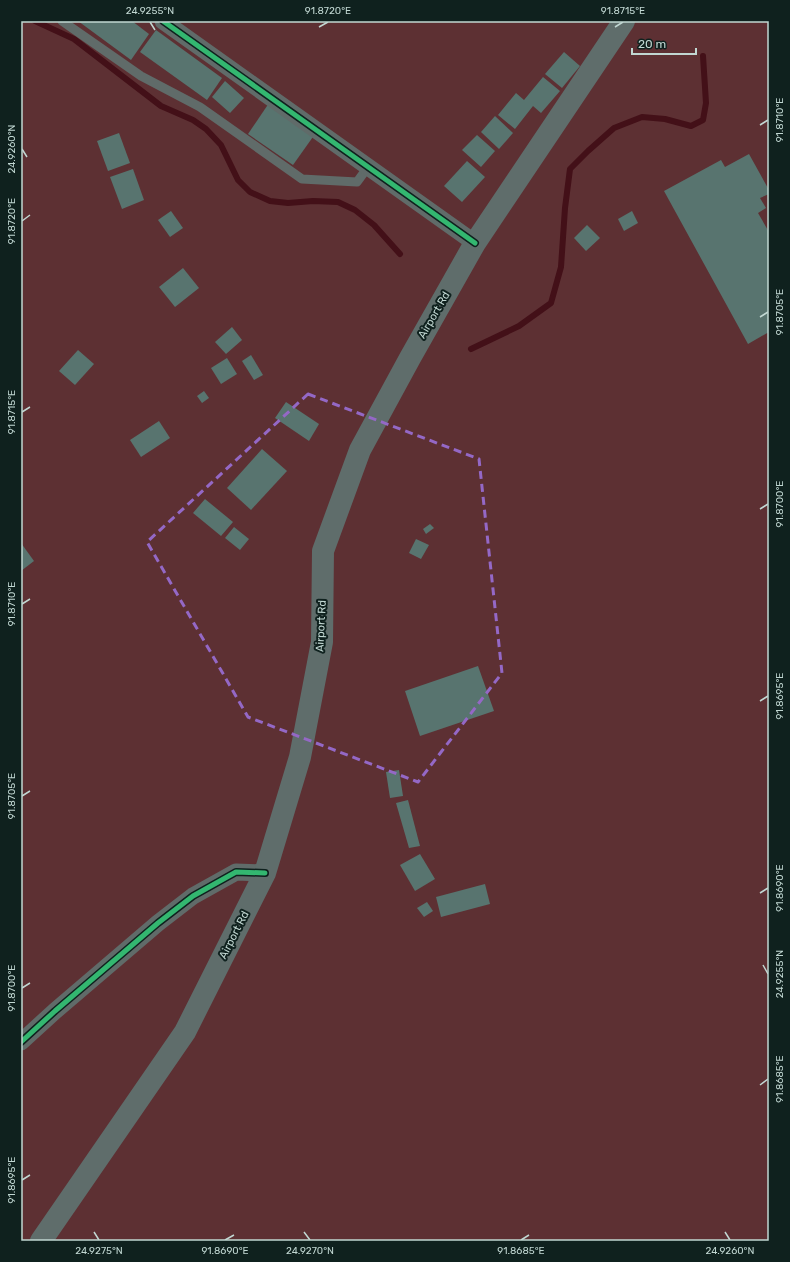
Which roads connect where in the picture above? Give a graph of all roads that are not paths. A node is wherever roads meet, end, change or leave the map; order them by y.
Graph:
1 (62, 21) edge
2 (163, 21) edge
3 (624, 21) edge
4 (368, 167) junction
5 (475, 243) junction
6 (265, 873) junction
7 (21, 1042) edge
8 (41, 1241) edge

1 - 4 lane
2 - 4 street
3 - 5 main road, Airport Rd
4 - 5 street
5 - 6 main road, Airport Rd
6 - 7 street
6 - 8 main road, Airport Rd

